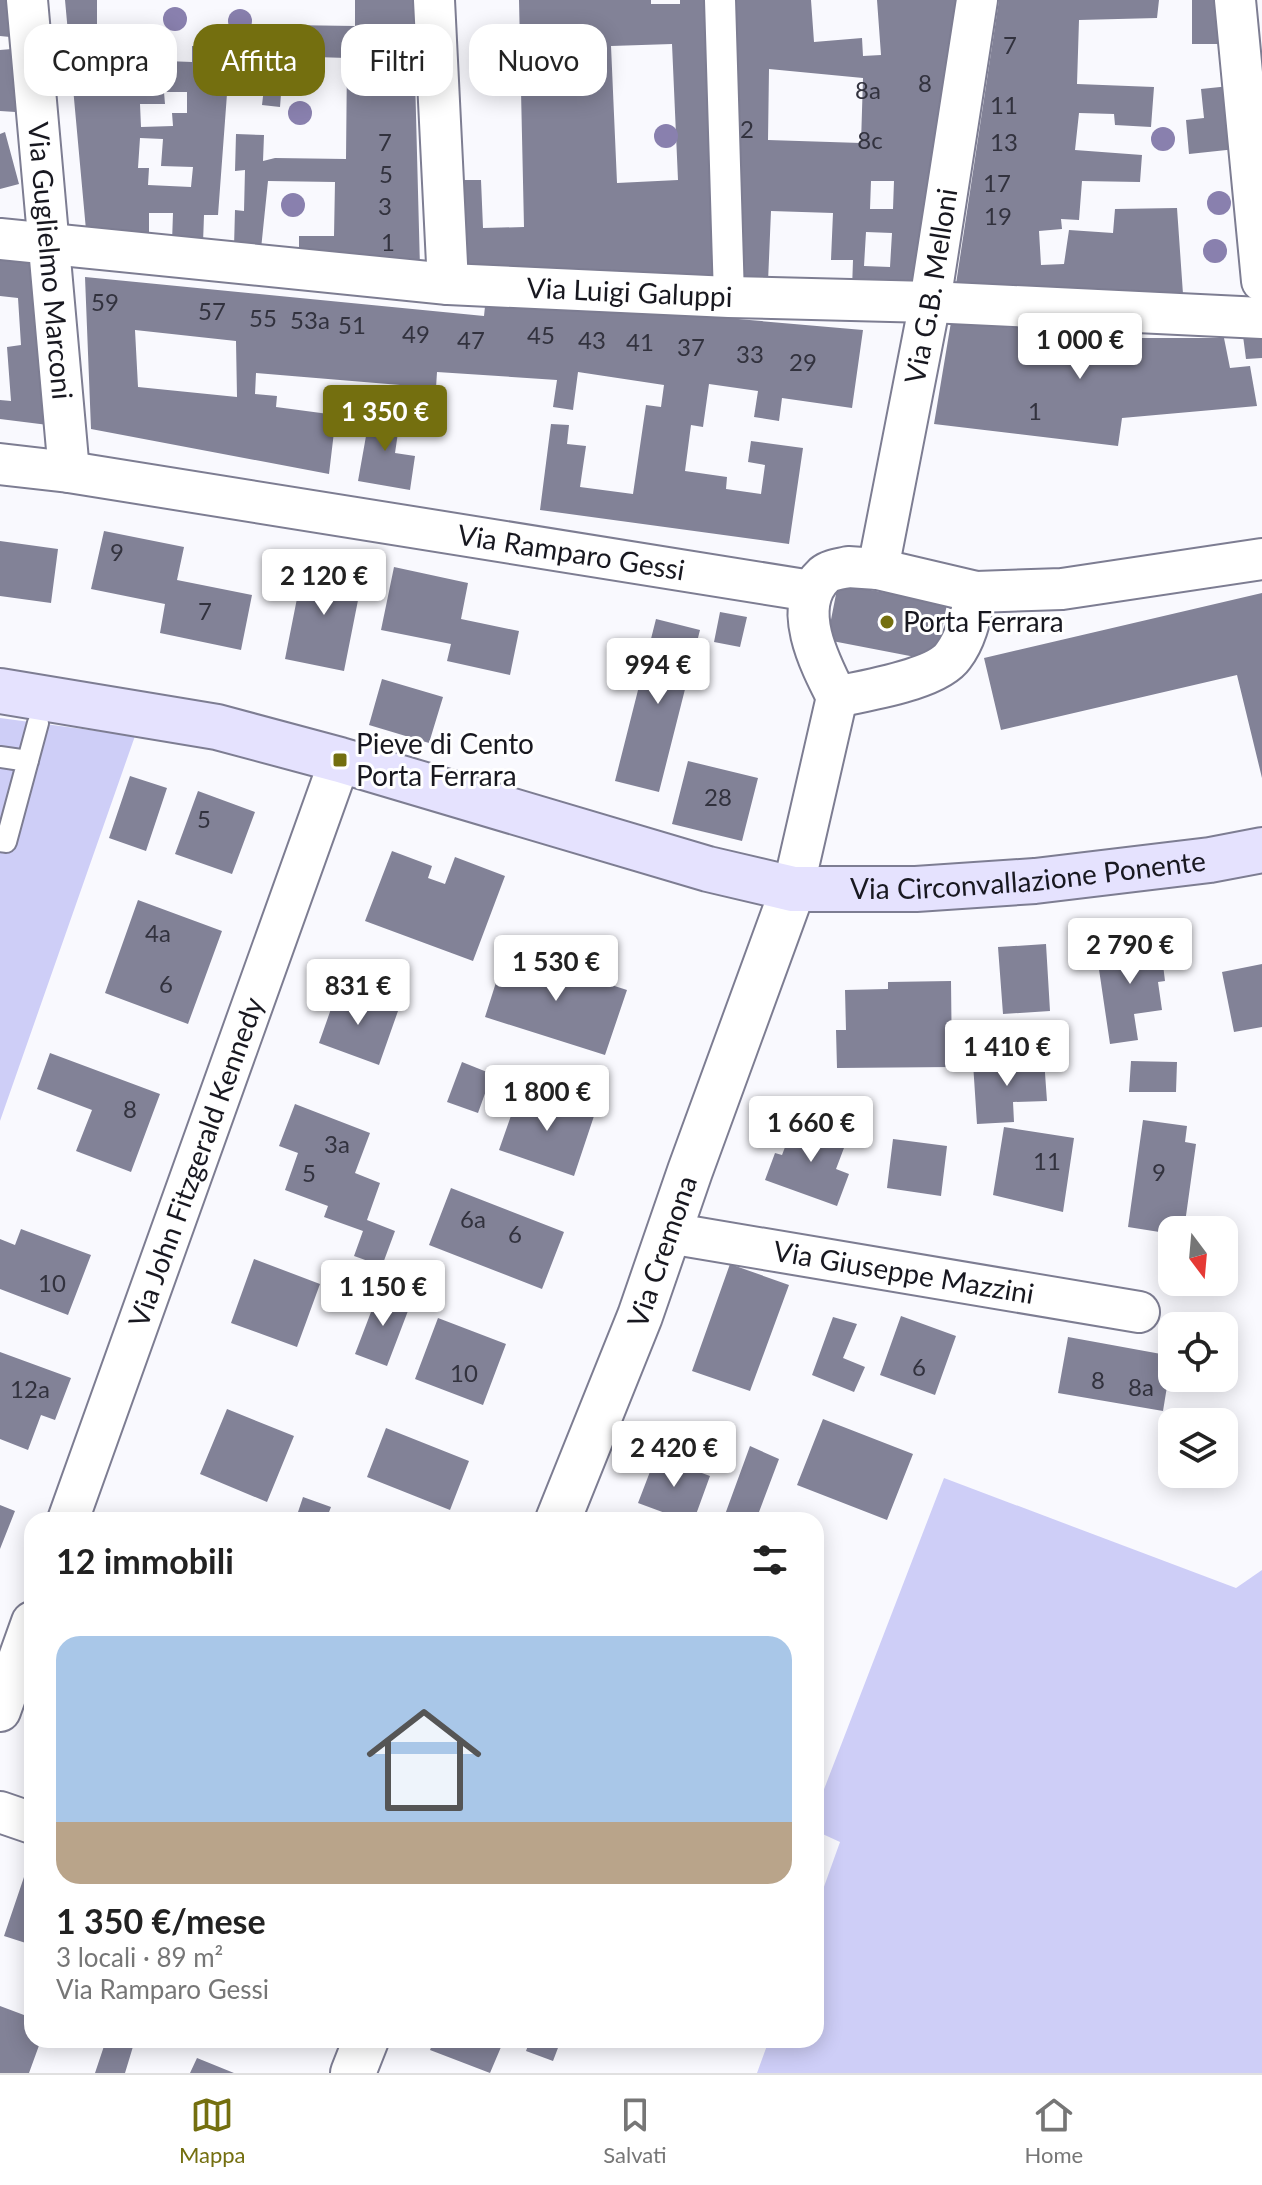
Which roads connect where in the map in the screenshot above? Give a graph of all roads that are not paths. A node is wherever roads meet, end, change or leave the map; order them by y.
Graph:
1 (27, 0) edge
2 (434, 0) edge
3 (720, 0) edge
4 (977, 0) edge
5 (1235, 0) edge
6 (0, 239) edge
7 (50, 244) junction
8 (1262, 281) edge
9 (448, 284) junction
10 (729, 297) junction
11 (930, 302) junction
12 (1262, 318) edge
13 (0, 464) edge
14 (69, 472) junction
15 (1262, 559) edge
16 (878, 569) junction
17 (811, 591) junction
18 (976, 592) junction
19 (0, 691) edge
20 (837, 697) junction
21 (38, 723) dead end
22 (0, 757) edge
23 (340, 760) junction
24 (28, 761) junction
25 (0, 841) edge
26 (1262, 850) edge
27 (793, 889) junction
28 (669, 1233) junction
29 (1139, 1312) dead end
30 (71, 1512) edge
31 (561, 1512) edge
32 (24, 1644) edge
33 (0, 1711) edge
34 (0, 1812) edge
35 (24, 1820) edge
36 (363, 2048) edge
37 (353, 2073) edge

1 - 7 street, Via Guglielmo Marconi
2 - 9 street
3 - 10 street
4 - 11 street, Via G.B. Melloni
5 - 8 street
6 - 7 street, Via Luigi Galuppi
7 - 9 street, Via Luigi Galuppi
7 - 14 street, Via Guglielmo Marconi
9 - 10 street, Via Luigi Galuppi
10 - 11 street, Via Luigi Galuppi
11 - 12 street, Via Luigi Galuppi
11 - 16 street, Via G.B. Melloni
13 - 14 street, Via Ramparo Gessi
14 - 17 street, Via Ramparo Gessi
15 - 18 street
16 - 17 street
16 - 18 street
17 - 20 street
18 - 20 street
19 - 23 main road, Via Circonvallazione Ponente
20 - 27 street
21 - 24 lane
22 - 24 lane
23 - 27 main road, Via Circonvallazione Ponente
23 - 30 street, Via John Fitzgerald Kennedy
24 - 25 lane
26 - 27 main road, Via Circonvallazione Ponente
27 - 28 street, Via Cremona
28 - 29 street, Via Giuseppe Mazzini
28 - 31 street, Via Cremona
32 - 33 street
34 - 35 street
36 - 37 street

